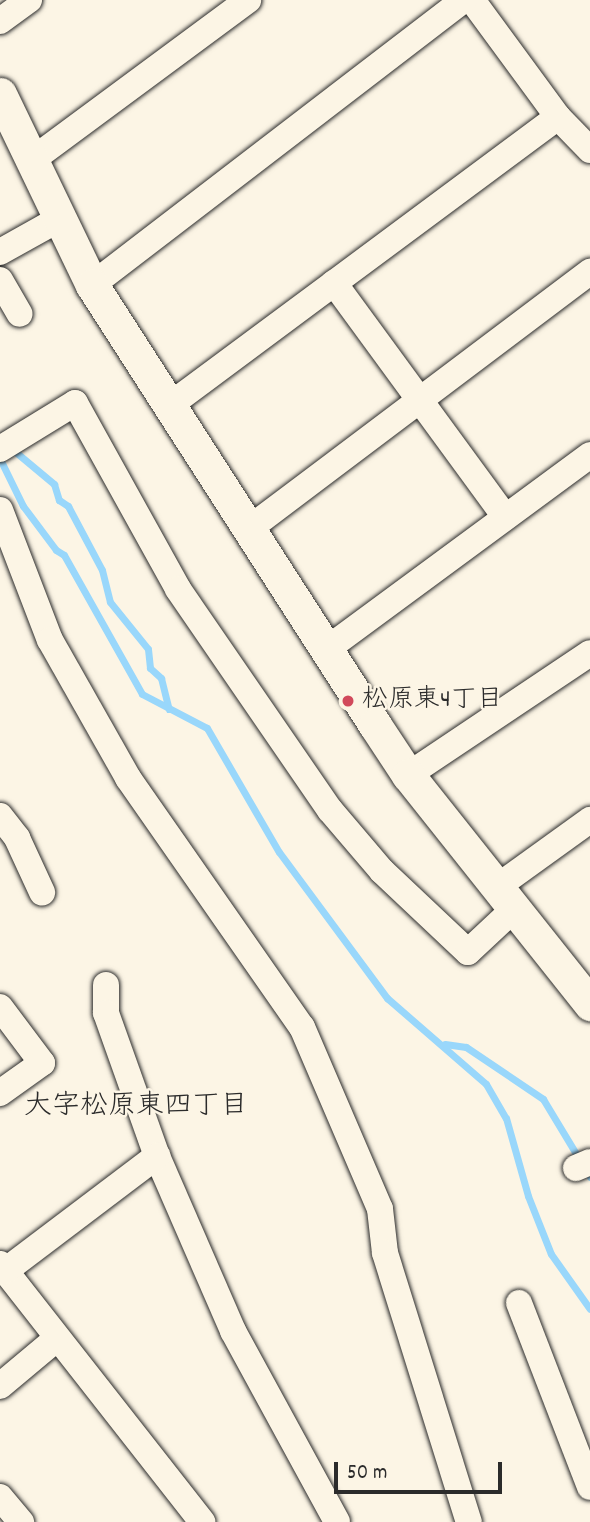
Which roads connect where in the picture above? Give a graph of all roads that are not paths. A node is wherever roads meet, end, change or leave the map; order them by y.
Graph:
1 (29, 0) edge
2 (248, 0) edge
3 (464, 0) edge
4 (472, 0) edge
5 (0, 21) edge
6 (0, 93) edge
7 (558, 117) junction
8 (590, 150) edge
9 (32, 160) junction
10 (59, 219) junction
11 (0, 252) edge
12 (590, 272) edge
13 (0, 280) edge
14 (334, 283) junction
15 (92, 285) junction
16 (20, 314) dead end
17 (420, 400) junction
18 (170, 405) junction
19 (0, 449) edge
20 (590, 455) edge
21 (0, 510) edge
22 (505, 517) junction
23 (250, 528) junction
24 (327, 649) junction
25 (590, 653) edge
26 (408, 775) junction
27 (0, 816) edge
28 (590, 820) edge
29 (8, 845) edge
30 (42, 892) dead end
31 (506, 898) junction
32 (106, 985) dead end
33 (590, 1004) edge
34 (0, 1007) edge
35 (0, 1093) edge
36 (156, 1156) junction
37 (3, 1268) edge
38 (519, 1303) dead end
39 (55, 1340) junction
40 (0, 1386) edge
41 (578, 1415) edge
42 (590, 1487) edge
43 (0, 1497) edge
44 (21, 1522) edge
45 (202, 1522) edge
46 (337, 1522) edge
47 (469, 1522) edge

1 - 5 street
2 - 9 street
3 - 15 street
4 - 7 street
6 - 9 street
7 - 8 street
7 - 14 street
9 - 10 street
10 - 11 street
10 - 15 street
12 - 17 street
13 - 16 street
14 - 17 street
14 - 18 street
15 - 18 street
17 - 22 street
17 - 23 street
18 - 23 street
19 - 31 street
20 - 22 street
21 - 47 street
22 - 24 street
23 - 24 street
24 - 26 street
25 - 26 street
26 - 31 street
27 - 29 street
28 - 31 street
29 - 30 street
31 - 33 street
32 - 36 street
34 - 35 street
36 - 37 street
36 - 46 street
37 - 39 street
38 - 41 street
39 - 40 street
39 - 45 street
41 - 42 street
43 - 44 street

